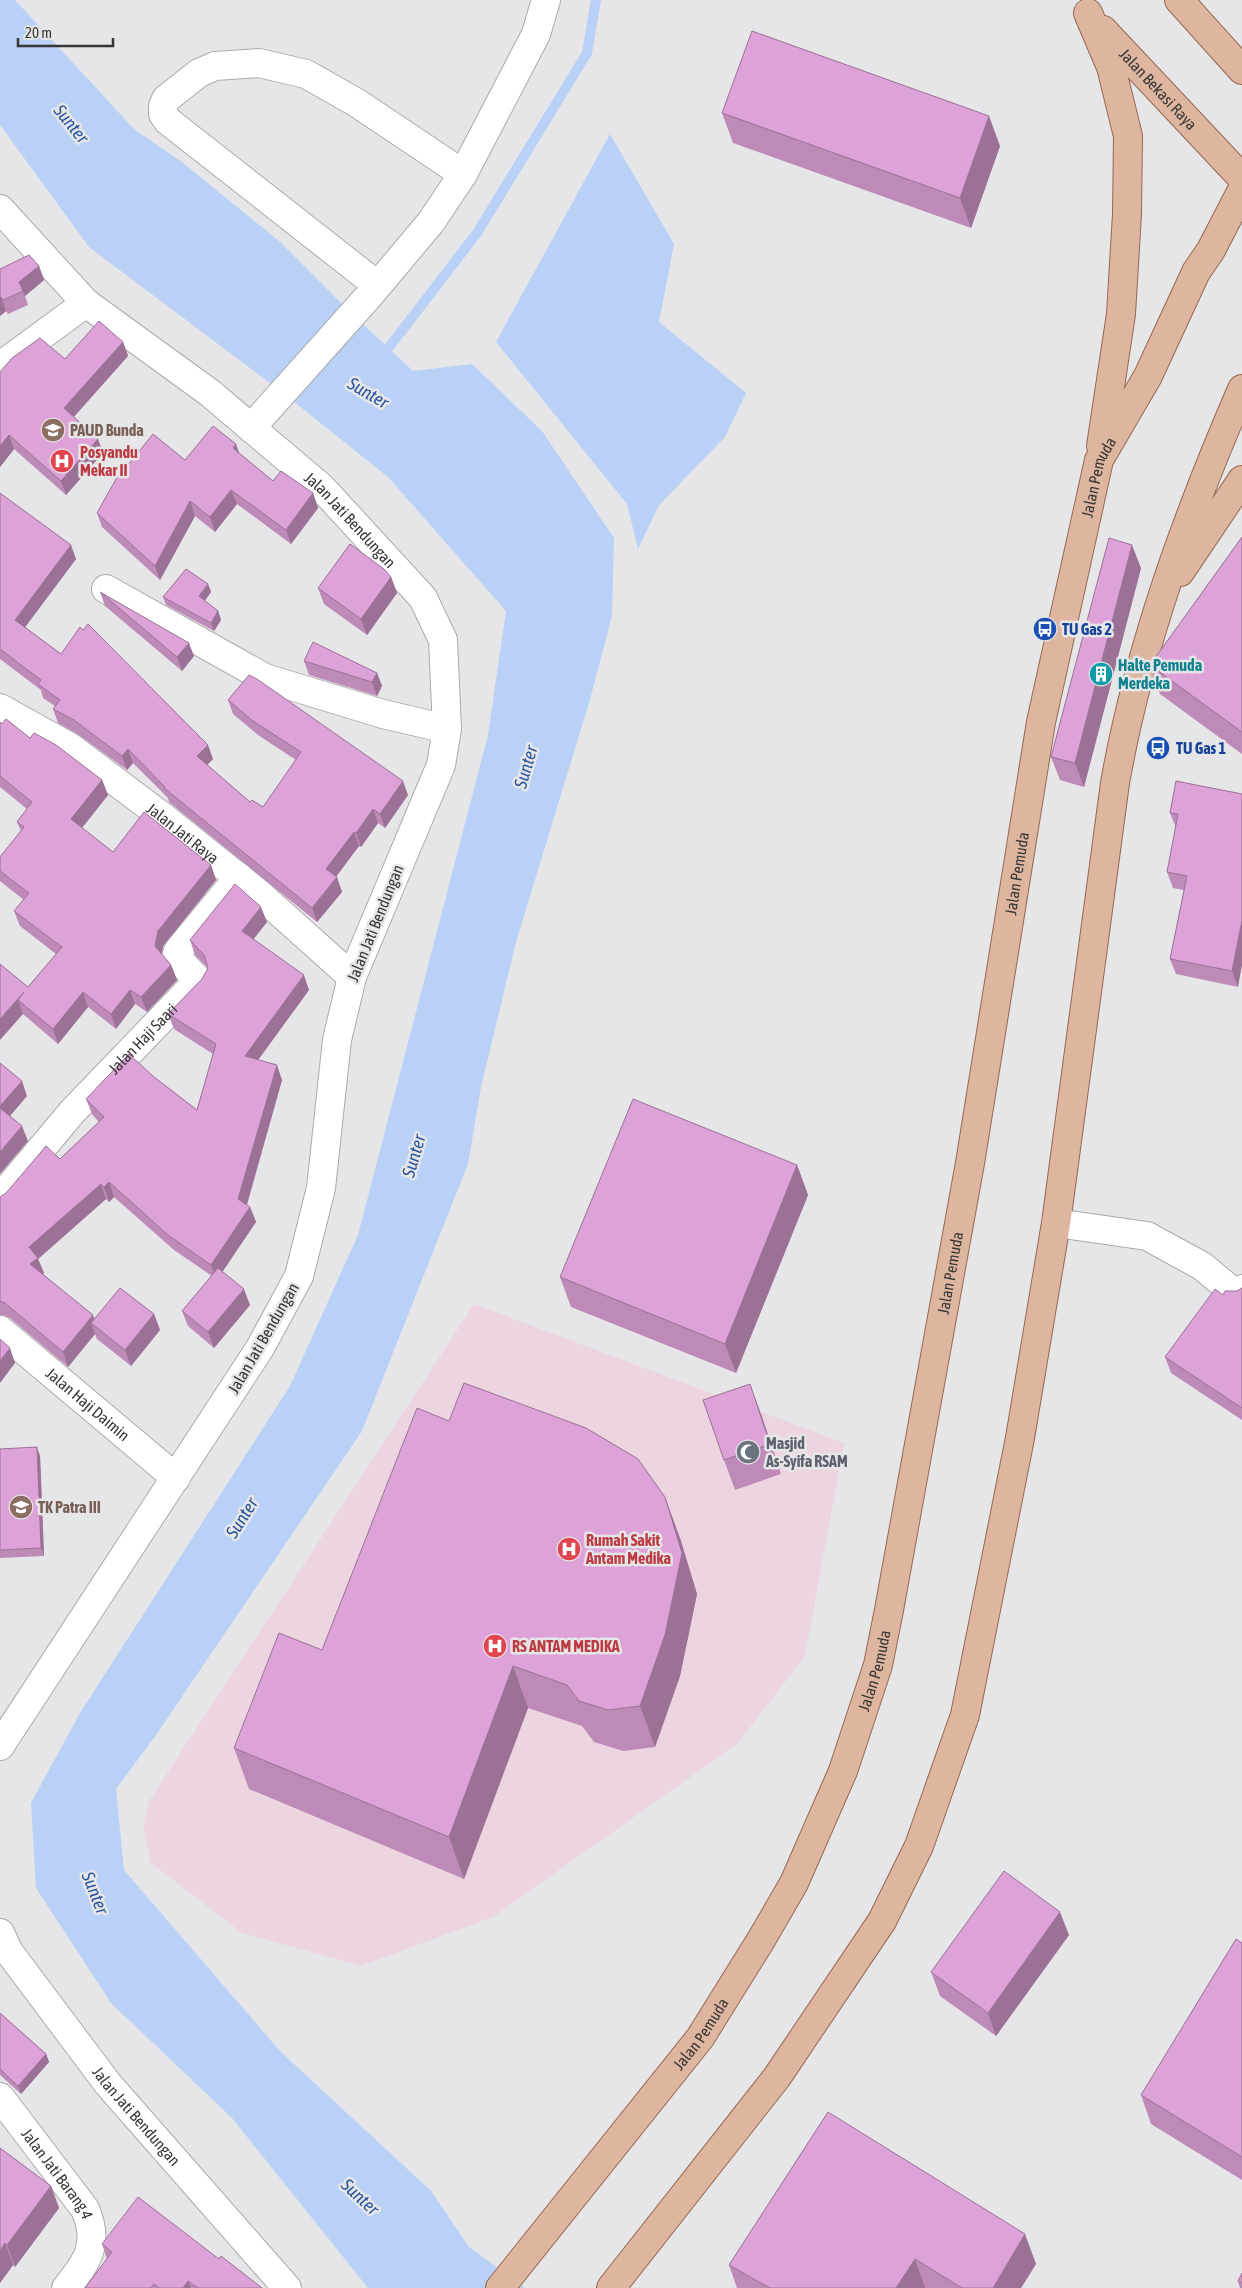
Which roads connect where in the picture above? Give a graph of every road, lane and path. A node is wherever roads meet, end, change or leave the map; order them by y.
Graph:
1 (546, 0) edge
2 (1179, 0) edge
3 (1083, 6) edge
4 (1242, 70) edge
5 (463, 174) junction
6 (1242, 178) edge
7 (1242, 190) edge
8 (0, 209) edge
9 (373, 291) junction
10 (86, 303) junction
11 (0, 366) edge
12 (1242, 389) edge
13 (256, 422) junction
14 (1099, 460) junction
15 (1242, 480) edge
16 (106, 589) dead end
17 (1162, 597) junction
18 (0, 708) edge
19 (447, 729) junction
20 (239, 877) junction
21 (352, 977) junction
22 (0, 1198) edge
23 (1056, 1223) junction
24 (1242, 1289) edge
25 (0, 1330) edge
26 (176, 1478) junction
27 (0, 1746) edge
28 (0, 1933) edge
29 (0, 2097) edge
30 (66, 2288) edge
31 (287, 2288) edge
32 (500, 2288) edge
33 (611, 2288) edge

1 - 5 street
2 - 4 main road
3 - 6 main road, Jalan Bekasi Raya
3 - 14 main road
5 - 9 street
5 - 9 street
7 - 14 main road, Jalan Pemuda
8 - 10 street, Jalan Jati Bendungan
9 - 13 street
10 - 11 street
10 - 13 street, Jalan Jati Bendungan
12 - 17 main road
13 - 19 street, Jalan Jati Bendungan
14 - 32 main road, Jalan Pemuda
15 - 17 main road
16 - 19 street
17 - 23 main road
18 - 20 street, Jalan Jati Raya
19 - 21 street, Jalan Jati Bendungan
20 - 21 street, Jalan Jati Raya
20 - 22 street, Jalan Haji Saari
21 - 26 street, Jalan Jati Bendungan
23 - 24 street
23 - 33 main road
25 - 26 street, Jalan Haji Daimin
26 - 27 street, Jalan Jati Bendungan
28 - 31 street, Jalan Jati Bendungan
29 - 30 street, Jalan Jati Barang 4

